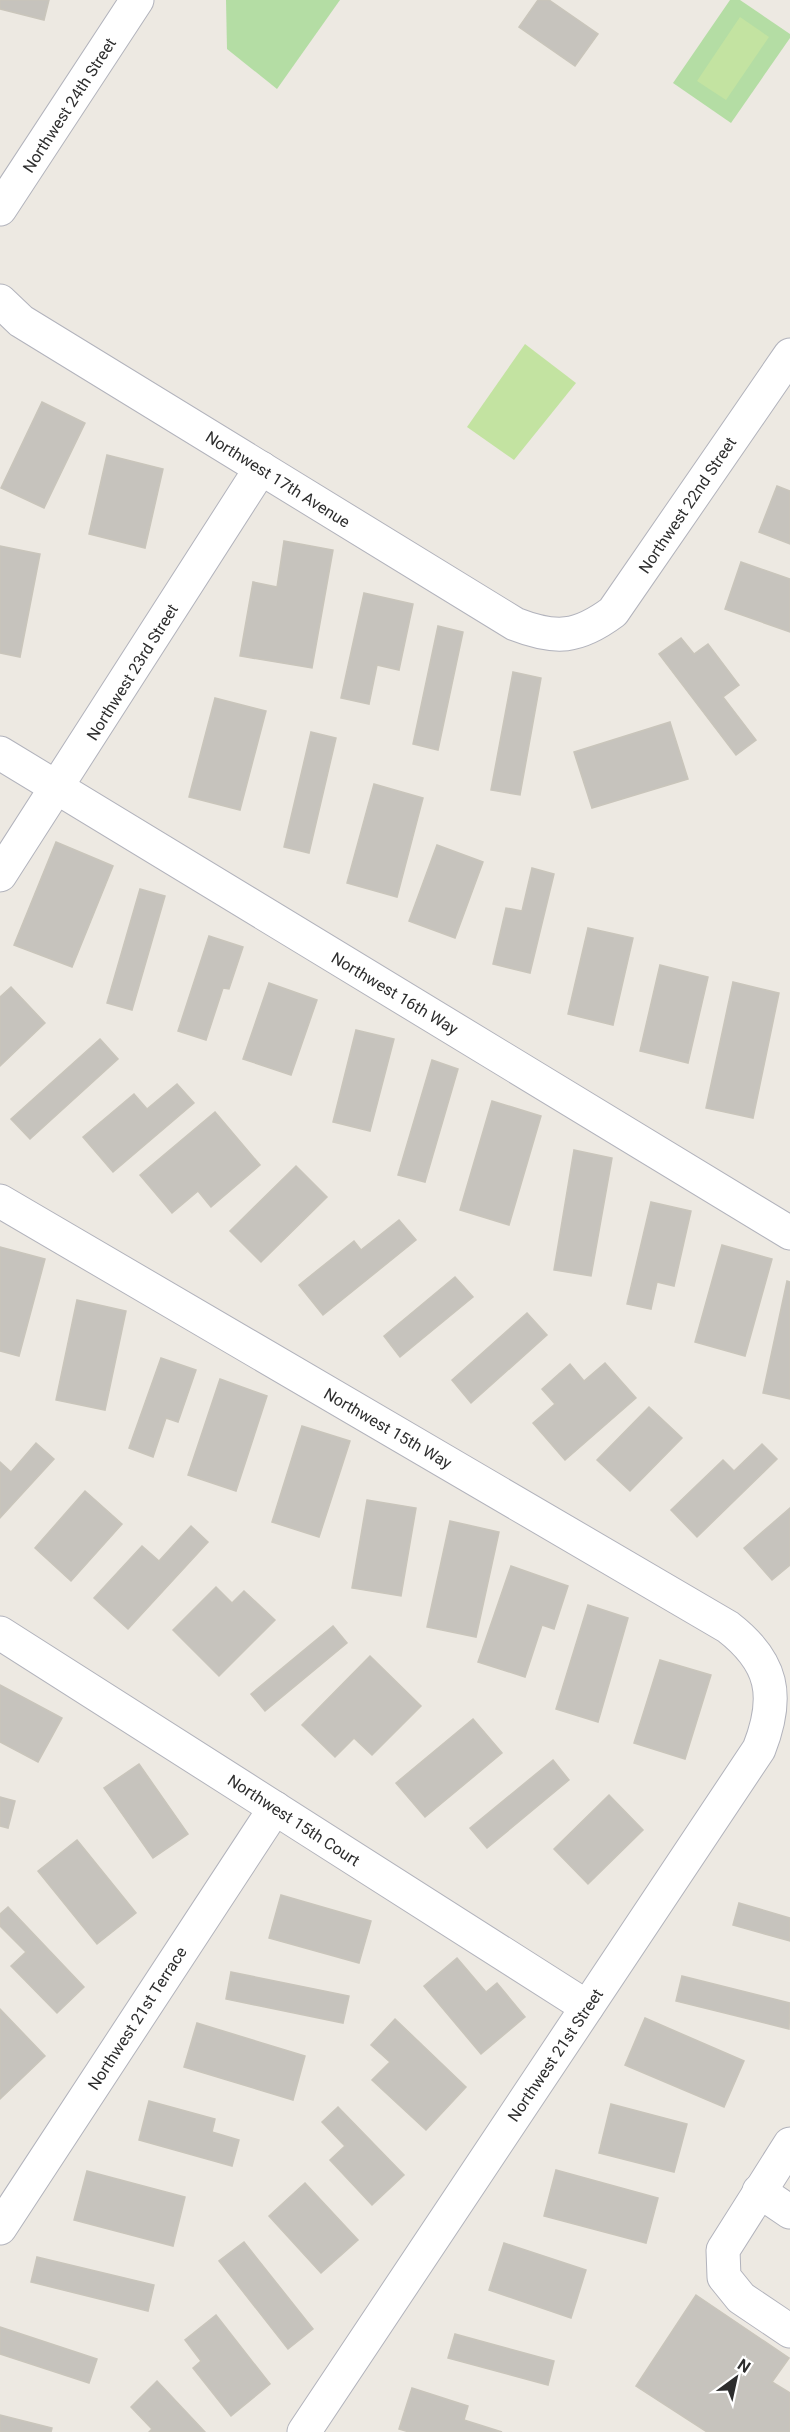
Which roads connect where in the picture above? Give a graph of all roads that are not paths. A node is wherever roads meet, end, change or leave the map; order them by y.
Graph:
1 (137, 0) edge
2 (0, 209) edge
3 (0, 301) edge
4 (790, 355) edge
5 (261, 468) junction
6 (567, 635) joint
7 (0, 753) edge
8 (58, 788) junction
9 (0, 875) edge
10 (0, 1201) edge
11 (790, 1233) edge
12 (0, 1633) edge
13 (765, 1667) joint
14 (275, 1808) junction
15 (587, 2007) junction
16 (790, 2144) edge
17 (759, 2191) junction
18 (790, 2212) edge
19 (0, 2228) edge
20 (790, 2331) edge
21 (304, 2432) edge

1 - 2 street, Northwest 24th Street
3 - 5 street, Northwest 17th Avenue
4 - 6 street, Northwest 22nd Street
5 - 6 street, Northwest 17th Avenue
5 - 8 street, Northwest 23rd Street
7 - 8 street, Northwest 16th Way
8 - 9 street, Northwest 23rd Street
8 - 11 street, Northwest 16th Way
10 - 13 street, Northwest 15th Way
12 - 14 street, Northwest 15th Court
13 - 15 street, Northwest 21st Street
14 - 15 street, Northwest 15th Court
14 - 19 street, Northwest 21st Terrace
15 - 21 street, Northwest 21st Street
16 - 17 street
17 - 18 street
17 - 20 street

